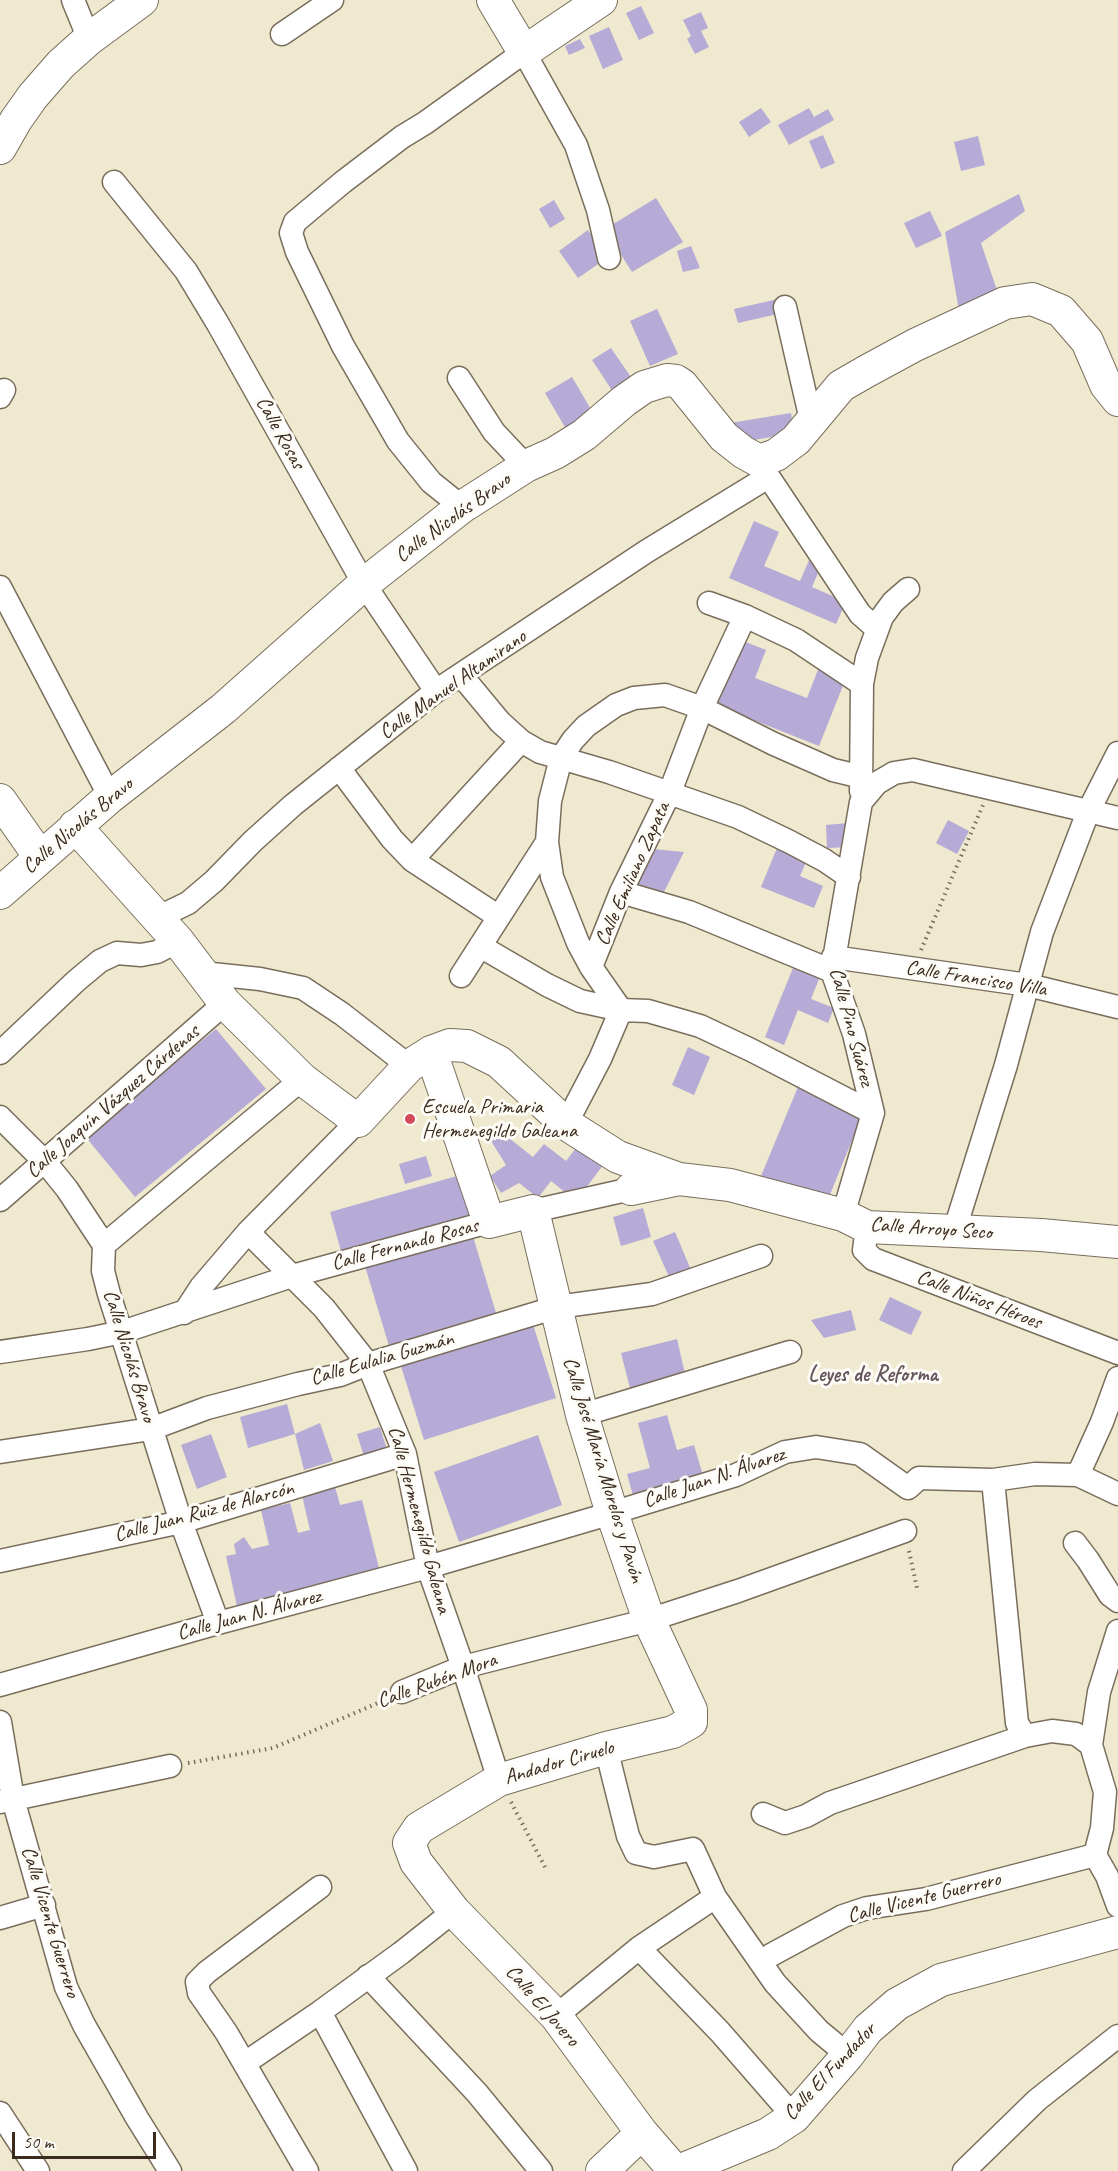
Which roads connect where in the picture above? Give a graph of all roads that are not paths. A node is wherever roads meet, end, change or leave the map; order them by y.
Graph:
1 (73, 0) edge
2 (142, 0) edge
3 (332, 0) edge
4 (493, 0) edge
5 (601, 0) edge
6 (282, 34) dead end
7 (88, 39) junction
8 (524, 52) junction
9 (0, 148) edge
10 (114, 182) dead end
11 (609, 258) dead end
12 (785, 307) dead end
13 (459, 378) dead end
14 (1118, 400) edge
15 (811, 420) junction
16 (526, 466) junction
17 (763, 469) junction
18 (462, 507) junction
19 (364, 584) junction
20 (0, 587) edge
21 (908, 589) dead end
22 (709, 603) dead end
23 (745, 616) junction
24 (877, 629) junction
25 (461, 675) junction
26 (861, 684) junction
27 (436, 691) junction
28 (702, 708) junction
29 (521, 741) junction
30 (1118, 753) edge
31 (561, 758) junction
32 (339, 768) junction
33 (862, 777) junction
34 (670, 792) junction
35 (110, 797) junction
36 (0, 800) edge
37 (861, 802) junction
38 (1088, 812) junction
39 (1118, 818) edge
40 (75, 826) junction
41 (547, 842) junction
42 (40, 857) junction
43 (412, 860) junction
44 (849, 878) junction
45 (621, 892) junction
46 (0, 893) edge
47 (499, 917) junction
48 (157, 918) junction
49 (178, 941) junction
50 (480, 946) junction
51 (833, 964) junction
52 (591, 967) junction
53 (202, 973) junction
54 (460, 976) dead end
55 (1028, 985) junction
56 (225, 1003) junction
57 (1117, 1004) edge
58 (621, 1010) junction
59 (0, 1053) edge
60 (420, 1059) junction
61 (302, 1079) junction
62 (873, 1113) junction
63 (0, 1117) edge
64 (358, 1121) junction
65 (566, 1124) junction
66 (46, 1162) junction
67 (679, 1179) junction
68 (631, 1189) joint
69 (0, 1200) edge
70 (533, 1211) junction
71 (855, 1221) junction
72 (489, 1222) junction
73 (248, 1232) junction
74 (954, 1232) junction
75 (1118, 1242) edge
76 (104, 1245) junction
77 (761, 1256) dead end
78 (292, 1276) junction
79 (557, 1307) junction
80 (184, 1313) junction
81 (122, 1332) junction
82 (0, 1352) edge
83 (790, 1352) dead end
84 (1118, 1353) edge
85 (368, 1364) junction
86 (1118, 1378) edge
87 (582, 1415) junction
88 (151, 1429) junction
89 (0, 1452) edge
90 (405, 1454) junction
91 (1078, 1474) junction
92 (993, 1480) junction
93 (1118, 1494) edge
94 (612, 1513) junction
95 (181, 1522) junction
96 (905, 1531) dead end
97 (1075, 1543) dead end
98 (0, 1561) edge
99 (428, 1567) junction
100 (1118, 1601) edge
101 (649, 1620) junction
102 (218, 1623) junction
103 (1118, 1631) edge
104 (463, 1667) junction
105 (0, 1685) edge
106 (402, 1692) road end
107 (0, 1722) edge
108 (691, 1722) joint
109 (1025, 1736) junction
110 (1091, 1745) junction
111 (606, 1748) junction
112 (170, 1766) road end
113 (499, 1780) junction
114 (6, 1800) edge
115 (763, 1814) dead end
116 (409, 1843) joint
117 (1095, 1855) junction
118 (1113, 1869) edge
119 (320, 1887) dead end
120 (714, 1897) junction
121 (44, 1905) junction
122 (1118, 1906) edge
123 (454, 1911) junction
124 (0, 1918) edge
125 (1118, 1932) edge
126 (639, 1948) junction
127 (762, 1962) junction
128 (368, 1976) junction
129 (320, 2012) junction
130 (556, 2016) junction
131 (1118, 2036) edge
132 (848, 2055) junction
133 (244, 2063) junction
134 (0, 2113) edge
135 (794, 2116) junction
136 (642, 2133) junction
137 (38, 2171) edge
138 (170, 2171) edge
139 (307, 2171) edge
140 (406, 2171) edge
141 (541, 2171) edge
142 (602, 2171) edge
143 (675, 2171) edge
144 (679, 2171) edge
145 (964, 2171) edge

1 - 7 street
2 - 7 street
3 - 6 street
4 - 8 street
5 - 8 street
7 - 9 street
8 - 11 street
8 - 18 street
10 - 19 street, Calle Rosas
12 - 15 street
13 - 16 street
14 - 15 street, Calle Manuel Altamirano
15 - 17 street, Calle Manuel Altamirano
16 - 17 street, Calle Nicolás Bravo
16 - 18 street, Calle Nicolás Bravo
17 - 24 street, Calle Nicolás Bravo
17 - 25 street, Calle Manuel Altamirano
18 - 19 street, Calle Nicolás Bravo
19 - 27 street, Calle Rosas
19 - 35 street, Calle Nicolás Bravo
20 - 35 street
21 - 24 street, Calle Pino Suárez
22 - 23 street
23 - 26 street
23 - 28 street, Calle Emiliano Zapata
24 - 26 street, Calle Pino Suárez
25 - 27 street, Calle Manuel Altamirano
25 - 29 street
26 - 33 street, Calle Pino Suárez
27 - 32 street, Calle Manuel Altamirano
28 - 31 street
28 - 33 street
28 - 34 street, Calle Emiliano Zapata
29 - 31 street
29 - 43 street
30 - 38 street
31 - 34 street
31 - 41 street
32 - 43 street
32 - 48 street, Calle Manuel Altamirano
33 - 37 street, Calle Pino Suárez
34 - 44 street
34 - 45 street, Calle Emiliano Zapata
35 - 40 street, Calle Nicolás Bravo
36 - 42 street
37 - 38 street
37 - 44 street, Calle Pino Suárez
38 - 39 street
38 - 55 street
40 - 42 street, Calle Nicolás Bravo
40 - 48 street
41 - 47 street
41 - 52 street
42 - 46 street, Calle Nicolás Bravo
43 - 47 street
44 - 51 street, Calle Pino Suárez
45 - 51 street, Calle Francisco Villa
45 - 52 street, Calle Emiliano Zapata
47 - 50 street
48 - 49 street
49 - 53 street
49 - 59 street
50 - 54 street
50 - 58 street
51 - 55 street, Calle Francisco Villa
51 - 62 street, Calle Pino Suárez
52 - 58 street, Calle Emiliano Zapata
53 - 56 street
53 - 60 street
55 - 57 street, Calle Francisco Villa
55 - 74 street
56 - 61 street
56 - 66 street, Calle Joaquín Vázquez Cárdenas
58 - 62 street
58 - 65 street
60 - 64 street
60 - 65 street, Calle Arroyo Seco
60 - 72 street
61 - 64 street
61 - 76 street
62 - 71 street, Calle Pino Suárez
63 - 66 street
64 - 73 street
65 - 67 street, Calle Arroyo Seco
66 - 69 street, Calle Joaquín Vázquez Cárdenas
66 - 76 street
67 - 68 street, Calle Arroyo Seco
67 - 71 street, Calle Arroyo Seco
68 - 70 street, Calle Fernando Rosas
70 - 72 street, Calle Fernando Rosas
70 - 79 street, Calle José María Morelos y Pavón
71 - 74 street, Calle Arroyo Seco
71 - 84 street, Calle Niños Héroes
72 - 78 street, Calle Fernando Rosas
73 - 78 street, Calle Hermenegildo Galeana
73 - 80 street
74 - 75 street, Calle Arroyo Seco
76 - 81 street, Calle Nicolás Bravo
77 - 79 street, Calle Eulalia Guzmán
78 - 80 street, Calle Fernando Rosas
78 - 85 street, Calle Hermenegildo Galeana
79 - 85 street, Calle Eulalia Guzmán
79 - 87 street, Calle José María Morelos y Pavón
80 - 81 street, Calle Fernando Rosas
81 - 82 street, Calle Fernando Rosas
81 - 88 street, Calle Nicolás Bravo
83 - 87 street
85 - 88 street, Calle Eulalia Guzmán
85 - 90 street, Calle Hermenegildo Galeana
86 - 91 street
87 - 94 street, Calle José María Morelos y Pavón
88 - 89 street, Calle Eulalia Guzmán
88 - 95 street, Calle Nicolás Bravo
90 - 95 street, Calle Juan Ruiz de Alarcón
90 - 99 street, Calle Hermenegildo Galeana
91 - 92 street, Calle Juan N. Álvarez
91 - 93 street
92 - 94 street, Calle Juan N. Álvarez
92 - 109 street
94 - 99 street, Calle Juan N. Álvarez
94 - 101 street, Calle José María Morelos y Pavón
95 - 98 street, Calle Juan Ruiz de Alarcón
95 - 102 street, Calle Nicolás Bravo
96 - 101 street, Calle Rubén Mora
97 - 100 street
99 - 102 street, Calle Juan N. Álvarez
99 - 104 street, Calle Hermenegildo Galeana
101 - 104 street, Calle Rubén Mora
101 - 108 street, Calle José María Morelos y Pavón
102 - 105 street, Calle Juan N. Álvarez
103 - 110 street
104 - 106 street, Calle Rubén Mora
104 - 113 street, Calle Hermenegildo Galeana
107 - 114 street, Calle Vicente Guerrero
108 - 111 street, Andador Ciruelo
109 - 110 street
109 - 115 street
110 - 117 street
111 - 113 street, Andador Ciruelo
111 - 120 street
112 - 114 street
113 - 116 street, Andador Ciruelo
114 - 121 street, Calle Vicente Guerrero
116 - 123 street, Calle El Jovero
117 - 118 street
117 - 127 street, Calle Vicente Guerrero
118 - 122 street
119 - 133 street
120 - 126 street
120 - 127 street
121 - 124 street
121 - 138 street, Calle Vicente Guerrero
123 - 128 street
123 - 130 street, Calle El Jovero
125 - 132 street, Calle El Fundador
126 - 130 street
126 - 135 street
127 - 132 street
128 - 129 street
128 - 141 street
129 - 133 street
129 - 140 street
130 - 136 street, Calle El Jovero
131 - 145 street
132 - 135 street, Calle El Fundador
133 - 139 street
134 - 137 street
135 - 144 street, Calle El Fundador
136 - 142 street
136 - 143 street, Calle El Jovero

